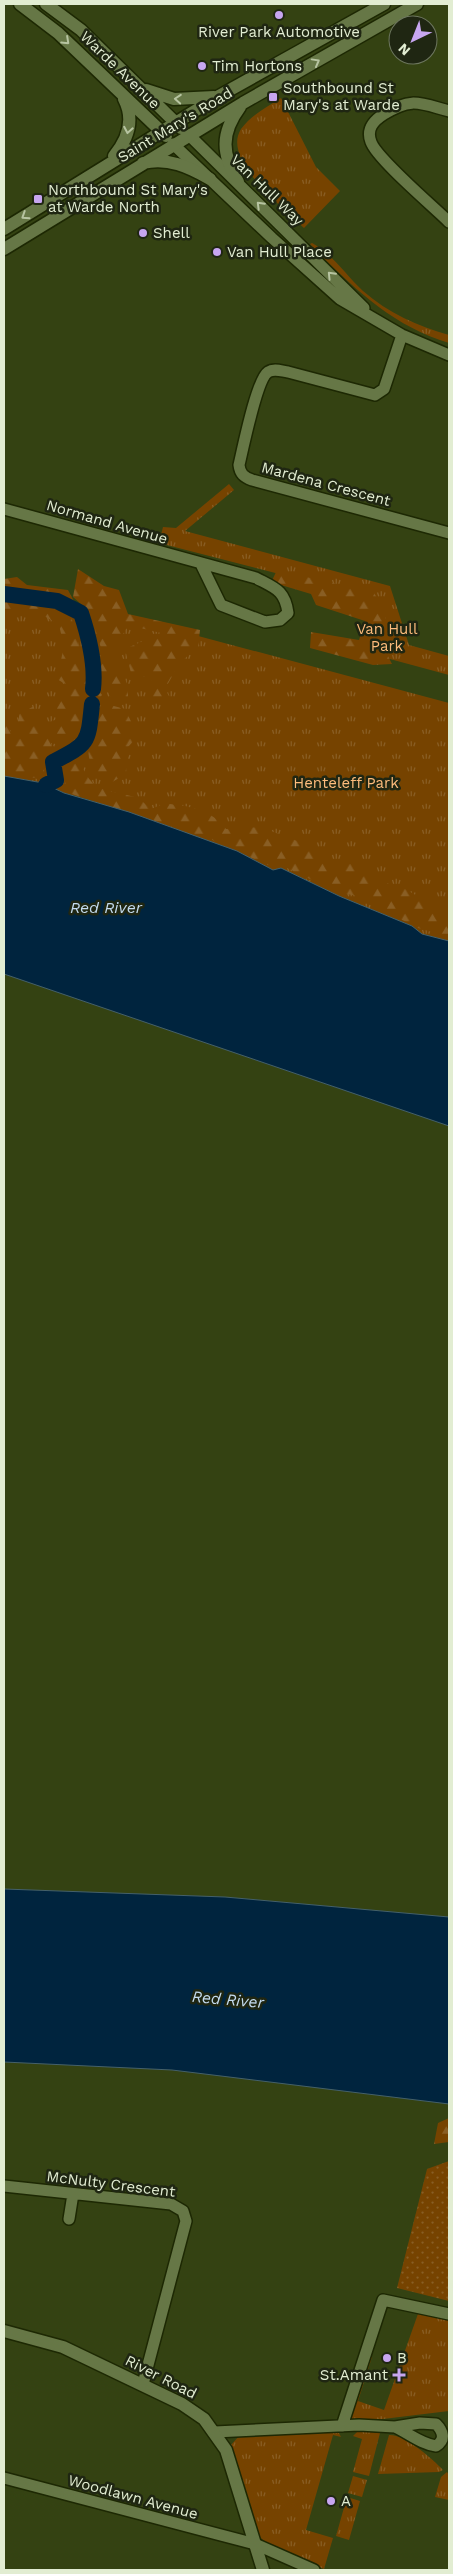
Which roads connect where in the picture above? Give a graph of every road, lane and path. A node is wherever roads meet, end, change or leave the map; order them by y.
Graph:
1 (20, 4) edge
2 (46, 4) edge
3 (384, 4) edge
4 (417, 4) edge
5 (139, 87) junction
6 (122, 94) junction
7 (219, 96) junction
8 (243, 103) junction
9 (449, 111) edge
10 (176, 122) junction
11 (160, 132) junction
12 (188, 135) junction
13 (173, 144) junction
14 (199, 144) joint
15 (110, 162) junction
16 (138, 164) junction
17 (194, 164) joint
18 (210, 179) junction
19 (238, 182) junction
20 (275, 219) junction
21 (449, 222) edge
22 (261, 228) junction
23 (4, 229) edge
24 (4, 249) edge
25 (378, 321) junction
26 (402, 335) junction
27 (449, 355) edge
28 (4, 509) edge
29 (449, 533) edge
30 (202, 564) junction
31 (4, 2186) edge
32 (74, 2194) junction
33 (70, 2219) dead end
34 (449, 2314) edge
35 (4, 2331) edge
36 (143, 2384) junction
37 (342, 2426) junction
38 (395, 2427) dead end
39 (215, 2432) junction
40 (4, 2478) edge
41 (255, 2544) junction
42 (263, 2570) edge
43 (314, 2570) edge

1 -> 6 main road, Warde Avenue
2 - 5 main road, Warde Avenue
3 - 7 main road, Saint Mary's Road
8 -> 4 main road, Saint Mary's Road
7 -> 5 main road
5 - 10 main road, Warde Avenue
6 - 11 main road, Warde Avenue
6 -> 15 main road
7 - 10 main road, Saint Mary's Road
8 - 12 main road, Saint Mary's Road
8 - 19 main road
9 - 21 street
10 - 11 main road, Saint Mary's Road
10 - 12 main road, Warde Avenue
11 - 13 main road, Warde Avenue
11 - 15 main road, Saint Mary's Road
12 - 13 main road, Saint Mary's Road
12 - 14 street, Warde Avenue
13 - 16 main road, Saint Mary's Road
13 - 17 street, Warde Avenue
14 - 19 street, Van Hull Way
15 -> 23 main road, Saint Mary's Road
16 - 18 main road
16 - 24 main road, Saint Mary's Road
17 - 18 street, Van Hull Way
18 - 22 street, Van Hull Way
20 -> 19 street, Van Hull Way
20 - 22 street
25 -> 20 street, Van Hull Way
22 - 25 street, Van Hull Way
25 - 26 street, Van Hull Way
26 - 27 street, Van Hull Way
26 - 29 street, Mardena Crescent
28 - 30 street, Normand Avenue
30 - 30 street, Normand Avenue
31 - 32 street, McNulty Crescent
32 - 33 street
32 - 36 street, McNulty Crescent
34 - 37 street
35 - 36 main road, River Road
36 - 39 main road, River Road
37 - 38 street
37 - 39 street
39 - 41 main road, River Road
40 - 41 street, Woodlawn Avenue
41 - 42 main road, River Road
41 - 43 street, Woodlawn Avenue

